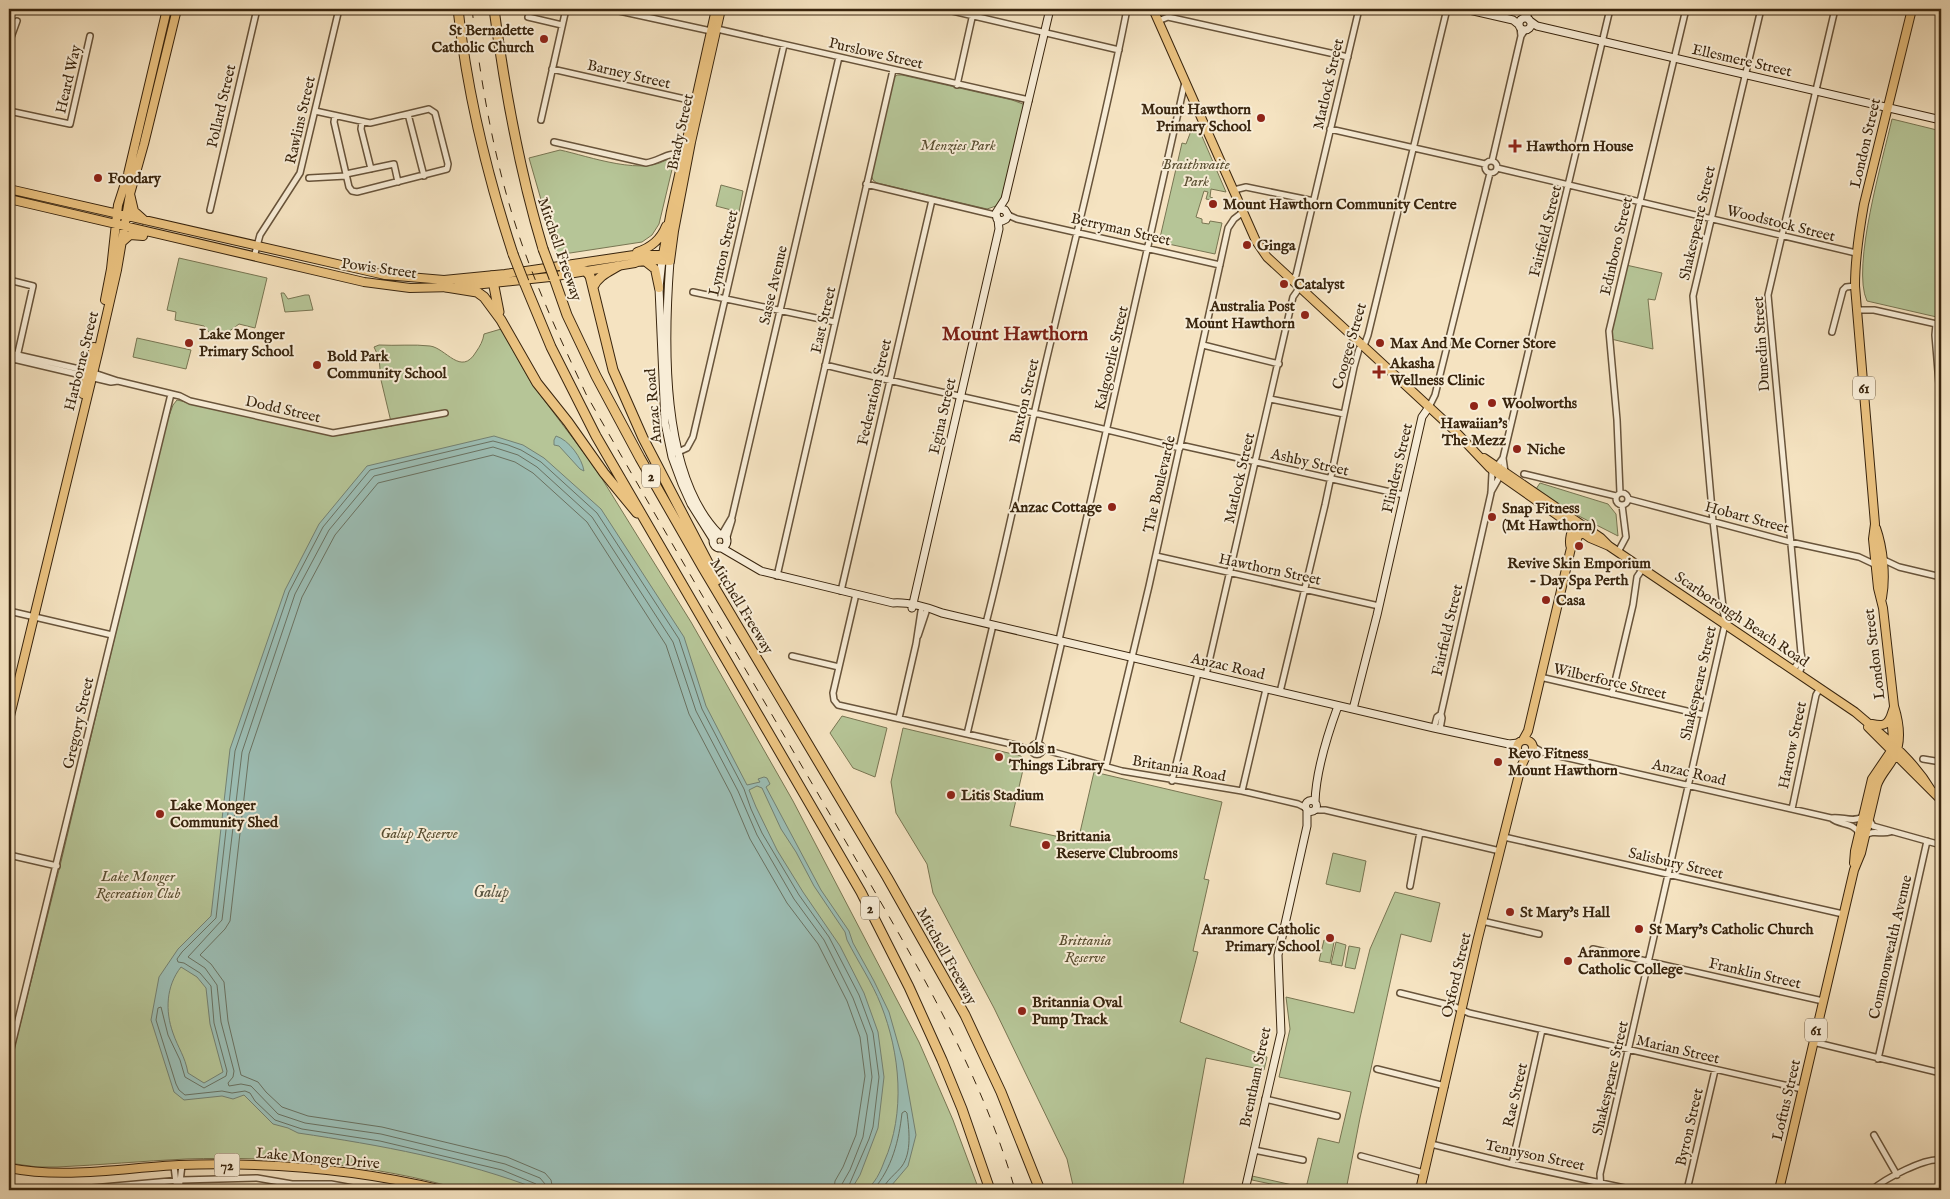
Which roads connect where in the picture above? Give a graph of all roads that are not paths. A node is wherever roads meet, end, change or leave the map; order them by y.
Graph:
1 (167, 9) edge
2 (177, 9) edge
3 (257, 9) edge
4 (339, 9) edge
5 (458, 9) edge
6 (494, 9) edge
7 (566, 9) edge
8 (610, 9) edge
9 (716, 9) edge
10 (721, 9) edge
11 (944, 9) edge
12 (974, 9) edge
13 (1050, 9) edge
14 (1128, 9) edge
15 (1152, 9) edge
16 (1359, 9) edge
17 (1446, 9) edge
18 (1466, 9) edge
19 (1610, 9) edge
20 (1686, 9) edge
21 (1761, 9) edge
22 (1835, 9) edge
23 (1912, 9) edge
24 (973, 15) junction
25 (528, 16) dead end
26 (17, 21) dead end
27 (1158, 21) junction
28 (1525, 22) edge
29 (562, 25) junction
30 (714, 30) junction
31 (1045, 32) junction
32 (90, 36) dead end
33 (1602, 41) junction
34 (9, 44) edge
35 (784, 45) junction
36 (1119, 50) junction
37 (839, 57) junction
38 (1348, 57) junction
39 (1674, 58) junction
40 (552, 69) junction
41 (892, 70) junction
42 (1744, 75) junction
43 (1185, 82) junction
44 (957, 85) junction
45 (1815, 92) junction
46 (1029, 100) junction
47 (698, 102) junction
48 (1887, 108) junction
49 (9, 111) edge
50 (315, 111) junction
51 (408, 114) junction
52 (335, 116) junction
53 (541, 120) dead end
54 (1941, 120) edge
55 (362, 122) junction
56 (1330, 129) junction
57 (554, 142) dead end
58 (1412, 149) junction
59 (686, 156) junction
60 (1492, 161) junction
61 (1485, 164) junction
62 (1497, 168) junction
63 (371, 169) junction
64 (1490, 172) junction
65 (346, 175) junction
66 (424, 176) junction
67 (309, 178) dead end
68 (398, 182) junction
69 (866, 184) junction
70 (1569, 185) junction
71 (9, 189) edge
72 (1234, 190) junction
73 (130, 194) junction
74 (9, 199) edge
75 (932, 200) junction
76 (1314, 202) junction
77 (1639, 202) junction
78 (210, 210) dead end
79 (1243, 212) junction
80 (117, 215) junction
81 (1002, 215) junction
82 (125, 217) junction
83 (670, 217) junction
84 (1710, 219) junction
85 (146, 221) junction
86 (120, 226) junction
87 (1076, 233) junction
88 (158, 235) junction
89 (1781, 236) junction
90 (121, 243) junction
91 (256, 246) junction
92 (1148, 249) junction
93 (1856, 253) junction
94 (254, 257) junction
95 (634, 257) junction
96 (666, 258) junction
97 (646, 262) junction
98 (1220, 265) junction
99 (562, 266) junction
100 (618, 266) junction
101 (586, 271) junction
102 (492, 279) junction
103 (9, 280) edge
104 (1292, 281) junction
105 (1855, 286) junction
106 (446, 287) junction
107 (593, 287) junction
108 (659, 288) junction
109 (1300, 288) junction
110 (693, 292) dead end
111 (725, 298) junction
112 (780, 310) junction
113 (1857, 310) junction
114 (501, 320) junction
115 (835, 322) junction
116 (1939, 325) edge
117 (1832, 332) dead end
118 (1203, 345) junction
119 (1362, 345) junction
120 (13, 356) edge
121 (1278, 364) junction
122 (825, 365) junction
123 (9, 367) edge
124 (90, 374) junction
125 (890, 381) junction
126 (171, 394) junction
127 (961, 396) junction
128 (1270, 399) junction
129 (1429, 407) junction
130 (1941, 408) edge
131 (445, 413) dead end
132 (1034, 414) junction
133 (1344, 414) junction
134 (1108, 429) junction
135 (1180, 446) junction
136 (674, 453) junction
137 (1503, 458) junction
138 (1256, 462) junction
139 (1493, 467) junction
140 (1502, 474) junction
141 (1524, 474) dead end
142 (1330, 479) junction
143 (1491, 493) junction
144 (1618, 494) junction
145 (1404, 496) junction
146 (1628, 499) junction
147 (1622, 505) junction
148 (1713, 521) junction
149 (1578, 526) junction
150 (654, 534) junction
151 (723, 537) junction
152 (713, 539) junction
153 (1790, 542) junction
154 (720, 547) junction
155 (1618, 552) junction
156 (732, 553) junction
157 (1156, 556) junction
158 (1859, 557) junction
159 (1878, 557) junction
160 (1879, 567) junction
161 (1899, 567) junction
162 (1642, 568) junction
163 (1230, 573) junction
164 (777, 576) junction
165 (1941, 577) edge
166 (1304, 589) junction
167 (841, 591) junction
168 (856, 594) junction
169 (1379, 606) junction
170 (912, 607) junction
171 (9, 611) edge
172 (924, 611) junction
173 (942, 613) junction
174 (31, 616) junction
175 (990, 624) junction
176 (1725, 624) junction
177 (112, 635) junction
178 (1061, 641) junction
179 (756, 656) junction
180 (792, 656) dead end
181 (1131, 657) junction
182 (839, 667) junction
183 (1796, 672) junction
184 (1198, 673) junction
185 (1206, 675) junction
186 (1540, 677) junction
187 (1820, 688) junction
188 (1266, 689) junction
189 (1280, 692) junction
190 (1612, 694) junction
191 (9, 699) edge
192 (1335, 705) junction
193 (1894, 706) junction
194 (1355, 709) junction
195 (1704, 715) junction
196 (1860, 716) junction
197 (1892, 716) junction
198 (899, 718) junction
199 (9, 720) edge
200 (1872, 724) junction
201 (1437, 729) junction
202 (967, 734) junction
203 (1037, 748) junction
204 (1525, 748) junction
205 (1894, 750) junction
206 (1923, 759) dead end
207 (1941, 762) edge
208 (1106, 766) junction
209 (1172, 781) junction
210 (1688, 786) junction
211 (1242, 792) junction
212 (1941, 800) edge
213 (1311, 806) junction
214 (1792, 809) junction
215 (1831, 818) junction
216 (1866, 818) junction
217 (1420, 832) junction
218 (1890, 832) junction
219 (1862, 834) junction
220 (1504, 837) junction
221 (1927, 841) junction
222 (1941, 844) edge
223 (1500, 851) junction
224 (9, 855) edge
225 (57, 866) junction
226 (1668, 874) junction
227 (1410, 886) dead end
228 (1843, 914) junction
229 (1482, 921) junction
230 (1539, 934) dead end
231 (1593, 949) dead end
232 (1649, 962) junction
233 (1400, 993) dead end
234 (1823, 1001) junction
235 (1462, 1010) junction
236 (1542, 1030) junction
237 (1813, 1042) junction
238 (1629, 1050) junction
239 (9, 1058) edge
240 (1878, 1059) junction
241 (1377, 1070) dead end
242 (1715, 1070) junction
243 (1941, 1073) edge
244 (1445, 1086) junction
245 (1802, 1089) junction
246 (1265, 1099) junction
247 (1337, 1116) dead end
248 (1874, 1135) dead end
249 (1431, 1144) junction
250 (1254, 1150) junction
251 (1361, 1156) dead end
252 (1303, 1160) dead end
253 (1941, 1160) edge
254 (1512, 1164) junction
255 (178, 1165) junction
256 (9, 1168) edge
257 (1424, 1173) junction
258 (1898, 1175) junction
259 (178, 1180) junction
260 (1601, 1182) junction
261 (9, 1190) edge
262 (15, 1190) edge
263 (70, 1190) edge
264 (88, 1190) edge
265 (179, 1190) edge
266 (363, 1190) edge
267 (443, 1190) edge
268 (990, 1190) edge
269 (1040, 1190) edge
270 (1245, 1190) edge
271 (1420, 1190) edge
272 (1601, 1190) edge
273 (1634, 1190) edge
274 (1687, 1190) edge
275 (1779, 1190) edge
276 (1872, 1190) edge

1 - 80 main road, Harborne Street
2 - 73 main road, Harborne Street
3 - 78 street, Pollard Street
4 - 50 street, Rawlins Street
5 - 150 highway, 2, bridge
6 - 179 highway, Mitchell Freeway / 2, bridge
7 - 29 street
8 - 30 street, Purslowe Street
9 - 30 main road, Brady Street
10 - 30 main road, Brady Street
11 - 24 street
12 - 24 street
13 - 31 street, Egina Street
14 - 36 street, Buxton Street
15 - 27 main road, Scarborough Beach Road
16 - 38 street, Matlock Street
17 - 58 street, Coogee Street
18 - 28 street, Ellesmere Street
19 - 33 street, Fairfield Street
20 - 39 street, Edinboro Street
21 - 42 street, Shakespeare Street
22 - 45 street, Dunedin Street
23 - 48 main road, London Street / 61
24 - 31 street
24 - 44 street
25 - 29 street
26 - 34 street
27 - 38 street
27 - 43 main road, Scarborough Beach Road
28 - 33 street, Ellesmere Street
28 - 60 street
29 - 40 street
30 - 35 street, Purslowe Street
30 - 47 main road, Brady Street
31 - 36 street
31 - 46 street, Egina Street
32 - 49 street, Heard Way
33 - 39 street, Ellesmere Street
33 - 70 street, Fairfield Street
35 - 37 street, Purslowe Street
35 - 111 street, Lynton Street
36 - 87 street, Buxton Street
37 - 41 street, Purslowe Street
37 - 112 street, Sasse Avenue
38 - 56 street, Matlock Street
39 - 42 street, Ellesmere Street
39 - 77 street, Edinboro Street
40 - 47 street, Barney Street
40 - 53 street
41 - 44 street, Purslowe Street
41 - 69 street, East Street
42 - 45 street, Ellesmere Street
42 - 84 street, Shakespeare Street
43 - 72 main road, Scarborough Beach Road
43 - 92 street, Kalgoorlie Street
44 - 46 street, Purslowe Street
45 - 48 street, Ellesmere Street
45 - 89 street, Dunedin Street
46 - 81 street, Egina Street
47 - 59 main road, Brady Street
48 - 54 street, Ellesmere Street
48 - 93 main road, London Street / 61
50 - 52 street
50 - 91 street, Rawlins Street
51 - 55 street
51 - 66 street
51 - 66 street
52 - 55 street
52 - 65 street
55 - 63 street
56 - 58 street
56 - 76 street, Matlock Street
57 - 59 street
58 - 61 street
58 - 119 street, Coogee Street
59 - 83 main road, Brady Street
59 - 96 main road, Brady Street
60 - 61 street
60 - 62 street
61 - 64 street
62 - 64 street
62 - 70 street, Woodstock Street
63 - 65 street
63 - 68 street
64 - 129 street, Flinders Street
65 - 67 street
65 - 68 street
66 - 68 street
69 - 75 street, Berryman Street
69 - 115 street, East Street
70 - 77 street, Woodstock Street
70 - 137 street, Fairfield Street
71 - 80 main road, Powis Street
72 - 76 street
72 - 79 main road, Scarborough Beach Road
73 - 82 main road, Harborne Street
73 - 85 main road
74 - 86 main road, Powis Street
75 - 81 street, Berryman Street
75 - 125 street, Federation Street
76 - 104 street, Matlock Street
77 - 84 street, Woodstock Street
77 - 144 street, Edinboro Street
79 - 98 street, The Boulevarde
79 - 104 main road, Scarborough Beach Road
80 - 82 main road, Powis Street
80 - 86 main road, Harborne Street
81 - 87 street, Berryman Street
81 - 127 street, Egina Street
82 - 85 main road, Powis Street
82 - 86 main road, Harborne Street
83 - 95 main road
83 - 96 main road, Brady Street
84 - 89 street, Woodstock Street
84 - 148 street, Shakespeare Street
85 - 91 main road, Powis Street
86 - 88 main road, Powis Street
86 - 90 main road, Harborne Street
86 - 124 main road, Harborne Street
87 - 92 street, Berryman Street
87 - 132 street, Buxton Street
88 - 90 main road
88 - 94 main road, Powis Street
89 - 93 street, Woodstock Street
89 - 153 street, Dunedin Street
90 - 124 main road, Harborne Street
91 - 94 street, Rawlins Street
91 - 102 main road, Powis Street
92 - 98 street, Berryman Street
92 - 134 street, Kalgoorlie Street
93 - 105 main road, London Street / 61
94 - 106 main road, Powis Street
95 - 96 main road, Powis Street
95 - 97 main road, Powis Street
95 - 99 main road, Powis Street
95 - 100 main road, Powis Street
96 - 97 main road, Powis Street
96 - 108 street, Anzac Road
96 - 136 street, Anzac Road
97 - 108 main road
98 - 118 street, The Boulevarde
99 - 101 highway
99 - 102 main road, Powis Street
100 - 101 main road, Powis Street
100 - 107 highway
101 - 102 main road, Powis Street
101 - 107 highway
102 - 106 main road, Powis Street
102 - 114 highway
103 - 120 street
104 - 109 main road, Scarborough Beach Road
105 - 113 main road, London Street / 61
105 - 117 street
106 - 114 highway
107 - 179 highway
108 - 136 street, Anzac Road
109 - 119 main road, Scarborough Beach Road
109 - 121 street, Matlock Street
110 - 111 street
111 - 112 street
111 - 136 street, Lynton Street
112 - 115 street
112 - 151 street, Sasse Avenue
113 - 116 street
113 - 159 main road, London Street / 61
114 - 150 highway
115 - 122 street, East Street
116 - 130 street
118 - 121 street
118 - 135 street, The Boulevarde
119 - 129 main road, Scarborough Beach Road
119 - 133 street, Coogee Street
120 - 123 street
120 - 124 street, Dodd Street
121 - 128 street, Matlock Street
122 - 125 street, Ashby Street
122 - 164 street, East Street
124 - 126 street, Dodd Street
124 - 174 main road, Harborne Street
125 - 127 street, Ashby Street
125 - 167 street, Federation Street
126 - 131 street, Dodd Street
126 - 177 street, Gregory Street
127 - 132 street, Ashby Street
127 - 170 street, Egina Street
128 - 133 street
128 - 138 street, Matlock Street
129 - 139 main road, Scarborough Beach Road
129 - 145 street, Flinders Street
132 - 134 street, Ashby Street
132 - 175 street, Buxton Street
133 - 142 street, Coogee Street
134 - 135 street, Ashby Street
134 - 178 street, Kalgoorlie Street
135 - 138 street, Ashby Street
135 - 157 street, The Boulevarde
136 - 151 street, Anzac Road
136 - 152 street, Anzac Road
137 - 139 street, Fairfield Street
137 - 140 street, Fairfield Street
138 - 142 street, Ashby Street
138 - 163 street, Matlock Street
139 - 140 main road, Scarborough Beach Road
139 - 143 street, Fairfield Street
140 - 143 street, Fairfield Street
140 - 149 main road, Scarborough Beach Road
141 - 144 street
142 - 145 street, Ashby Street
142 - 166 street, Coogee Street
143 - 201 street, Fairfield Street
144 - 146 street
144 - 147 street
145 - 169 street, Flinders Street
146 - 147 street
146 - 148 street, Hobart Street
147 - 155 street
148 - 153 street, Hobart Street
148 - 176 street, Shakespeare Street
149 - 155 main road, Scarborough Beach Road
149 - 186 main road
150 - 268 highway, 2
151 - 152 street
151 - 154 street
151 - 156 street, Anzac Road
152 - 154 street
153 - 158 street, Hobart Street
153 - 183 street, Dunedin Street
154 - 156 street, Anzac Road
155 - 162 main road, Scarborough Beach Road
156 - 164 street, Anzac Road
157 - 163 street, Hawthorn Street
157 - 181 street, The Boulevarde
158 - 159 street, Hobart Street
158 - 160 street, Hobart Street
159 - 160 main road, London Street / 61
159 - 161 street, Hobart Street
160 - 161 street, Hobart Street
160 - 193 main road, London Street / 61
161 - 165 street, Hobart Street
162 - 176 main road, Scarborough Beach Road
162 - 190 street
163 - 166 street, Hawthorn Street
163 - 185 street, Matlock Street
164 - 167 street, Anzac Road
166 - 169 street, Hawthorn Street
166 - 189 street, Coogee Street
167 - 168 street, Anzac Road
168 - 170 street, Anzac Road
168 - 182 street
169 - 194 street, Flinders Street
170 - 172 street, Anzac Road
170 - 173 street, Anzac Road
171 - 174 street
172 - 173 street, Anzac Road
172 - 198 street
173 - 175 street, Anzac Road
174 - 177 street
174 - 191 main road, Harborne Street
174 - 199 main road, Harborne Street
175 - 178 street, Anzac Road
175 - 202 street, Buxton Street
176 - 183 main road, Scarborough Beach Road
176 - 195 street, Shakespeare Street
177 - 225 street, Gregory Street
178 - 181 street, Anzac Road
178 - 203 street, Kalgoorlie Street
179 - 269 highway, Mitchell Freeway / 2
180 - 182 street
181 - 184 street, Anzac Road
181 - 208 street, The Boulevarde
182 - 198 street, Britannia Road
183 - 187 main road, Scarborough Beach Road
184 - 185 street, Anzac Road
184 - 209 street
185 - 188 street, Anzac Road
186 - 190 street, Wilberforce Street
186 - 204 main road
187 - 196 main road, Scarborough Beach Road
187 - 214 street, Harrow Street
188 - 189 street, Anzac Road
188 - 211 street
189 - 192 street, Anzac Road
190 - 195 street, Wilberforce Street
192 - 194 street, Anzac Road
192 - 213 street
193 - 197 main road, London Street / 61
193 - 205 main road, London Street / 61
194 - 201 street, Anzac Road
195 - 210 street, Shakespeare Street
196 - 200 main road, Scarborough Beach Road
196 - 205 main road, Scarborough Beach Road
197 - 200 main road
197 - 205 main road, London Street / 61
198 - 202 street, Britannia Road
200 - 205 main road, Scarborough Beach Road
201 - 204 street, Anzac Road
202 - 203 street, Britannia Road
203 - 208 street, Britannia Road
204 - 210 street, Anzac Road
204 - 220 main road, Oxford Street
205 - 212 main road, Scarborough Beach Road
205 - 216 main road, Loftus Street / 61
206 - 207 street
208 - 209 street, Britannia Road
209 - 211 street, Britannia Road
210 - 214 street, Anzac Road
210 - 226 street, Shakespeare Street
211 - 213 street, Britannia Road
213 - 217 street, Britannia Road
213 - 246 street, Brentham Street
214 - 215 street, Anzac Road
215 - 216 street, Anzac Road
215 - 219 street, Anzac Road
216 - 218 street
216 - 219 main road, Loftus Street / 61
217 - 223 street, Britannia Road
217 - 227 street
218 - 219 street
218 - 221 street
219 - 228 main road, Loftus Street / 61
220 - 223 main road, Oxford Street
220 - 226 street, Salisbury Street
221 - 222 street
221 - 240 street, Commonwealth Avenue
223 - 229 main road, Oxford Street
224 - 225 street
225 - 239 street, Gregory Street
226 - 228 street, Salisbury Street
226 - 232 street, Shakespeare Street
228 - 234 main road, Loftus Street / 61
229 - 230 street
229 - 235 main road, Oxford Street
231 - 232 street, Franklin Street
232 - 234 street, Franklin Street
232 - 238 street, Shakespeare Street
233 - 235 street, Marian Street
234 - 237 main road, Loftus Street / 61
235 - 236 street, Marian Street
235 - 244 main road, Oxford Street
236 - 238 street, Marian Street
236 - 254 street, Rae Street
237 - 240 street
237 - 245 main road, Loftus Street / 61
238 - 242 street, Marian Street
238 - 260 street, Shakespeare Street
240 - 243 street
241 - 244 street
242 - 245 street, Marian Street
242 - 274 street, Byron Street
244 - 249 main road, Oxford Street
245 - 275 main road, Loftus Street / 61
246 - 247 street
246 - 250 street, Brentham Street
248 - 258 street
249 - 254 street, Tennyson Street
249 - 257 main road, Oxford Street
250 - 252 street
250 - 270 street, Brentham Street
251 - 257 street
253 - 258 street
254 - 260 street, Tennyson Street
255 - 256 main road, Lake Monger Drive / 72
255 - 259 street
255 - 267 main road, Lake Monger Drive / 72
257 - 271 main road, Oxford Street
258 - 276 street
259 - 264 street, Lake Monger Drive
259 - 265 street
259 - 266 street, Lake Monger Drive
260 - 272 street, Shakespeare Street
260 - 273 street, Tennyson Street
261 - 262 street
263 - 264 street, Lake Monger Drive

